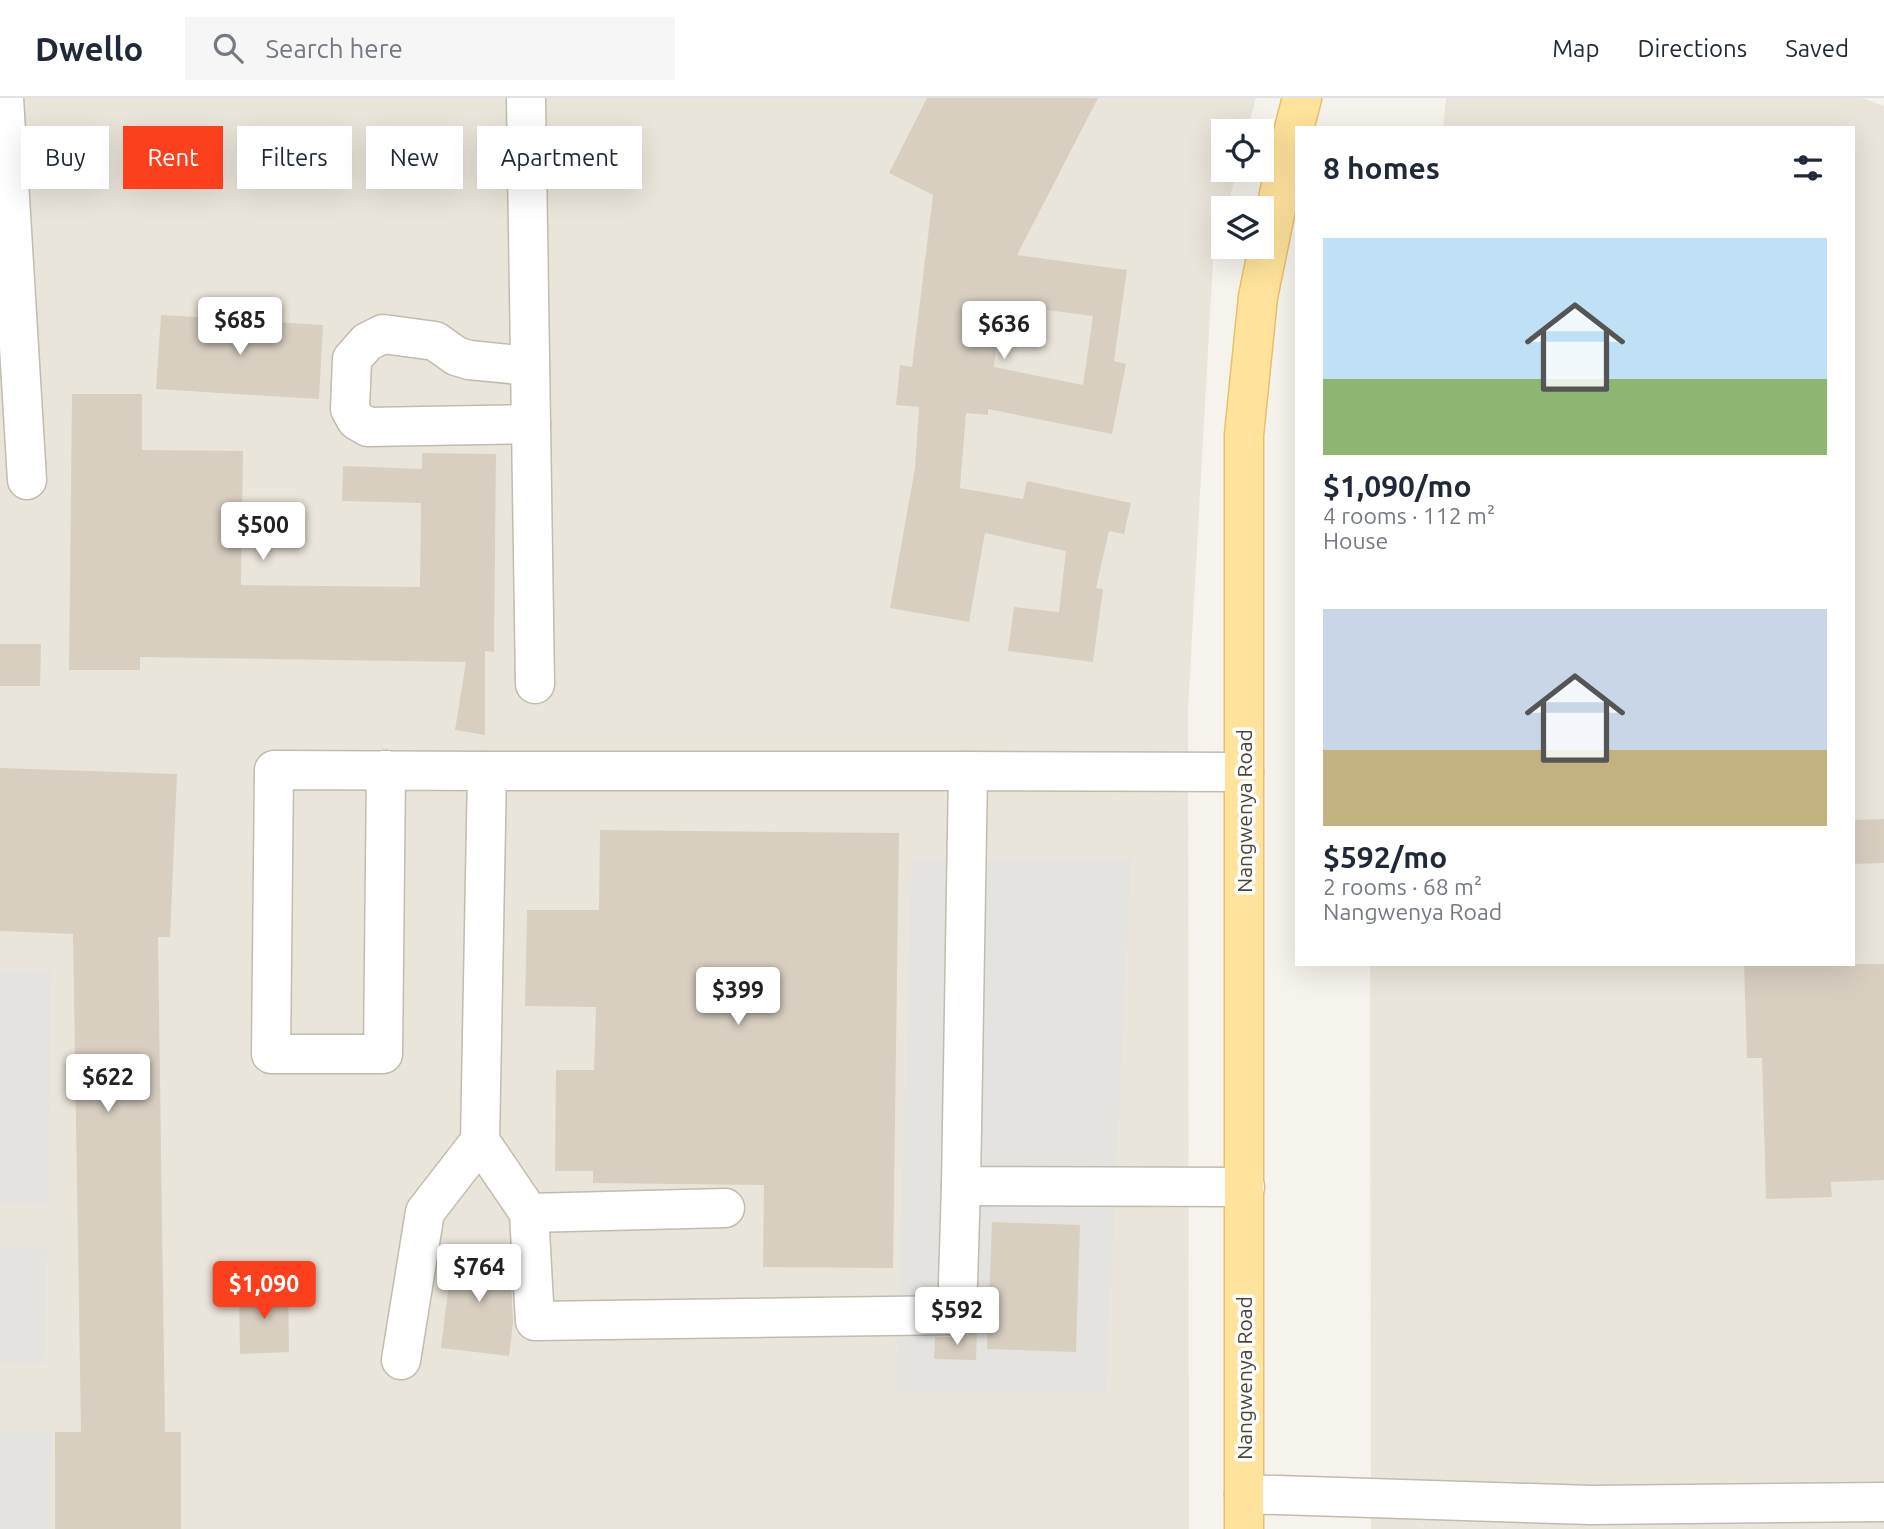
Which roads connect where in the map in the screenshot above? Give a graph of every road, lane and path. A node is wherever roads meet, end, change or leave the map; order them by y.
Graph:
1 (4, 98) edge
2 (526, 98) edge
3 (1302, 98) edge
4 (530, 366) junction
5 (531, 424) junction
6 (27, 480) dead end
7 (535, 684) dead end
8 (386, 770) junction
9 (487, 771) junction
10 (968, 771) junction
11 (1244, 772) junction
12 (480, 1141) junction
13 (961, 1186) junction
14 (1245, 1187) junction
15 (724, 1208) dead end
16 (529, 1213) junction
17 (401, 1360) dead end
18 (1884, 1502) edge
19 (1244, 1512) edge
20 (1594, 1517) edge

1 - 6 street
2 - 4 street
3 - 11 main road, Nangwenya Road
4 - 5 street
4 - 5 street
5 - 7 street
8 - 8 street
8 - 9 street
9 - 10 street
9 - 12 street
10 - 11 street
10 - 13 street
11 - 14 main road, Nangwenya Road
12 - 16 street
12 - 17 street
13 - 14 street
13 - 16 street
14 - 19 main road, Nangwenya Road
15 - 16 street
18 - 20 street
19 - 20 street

